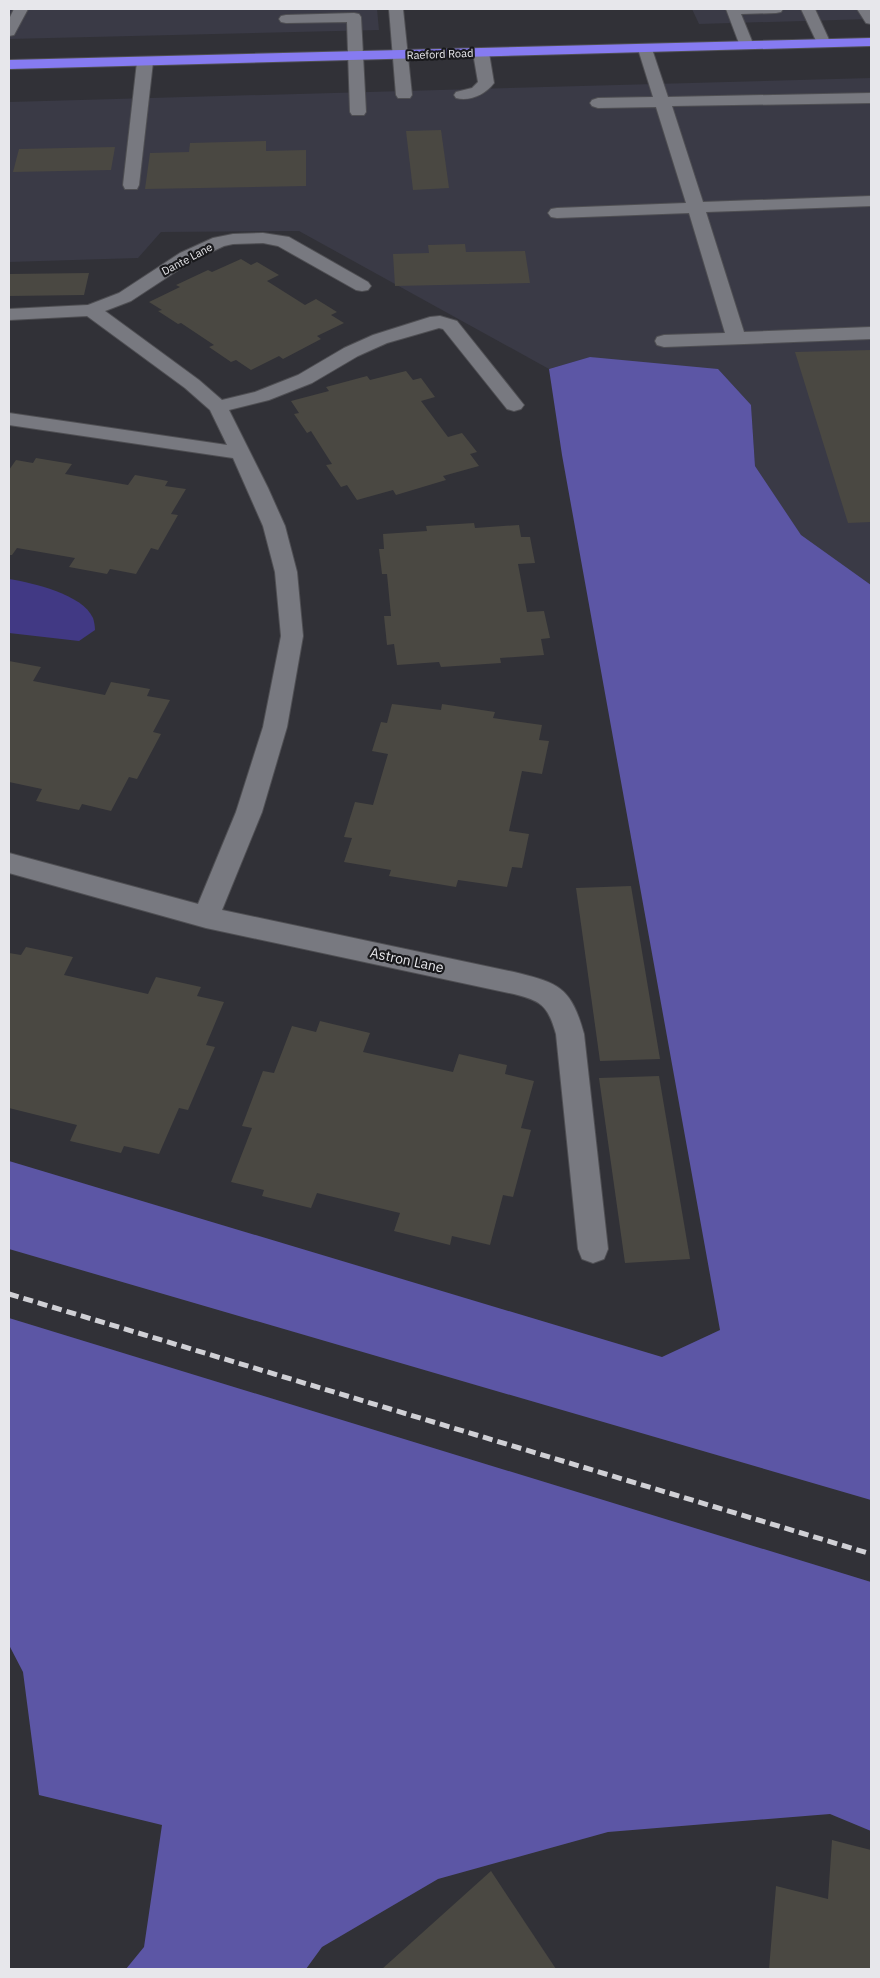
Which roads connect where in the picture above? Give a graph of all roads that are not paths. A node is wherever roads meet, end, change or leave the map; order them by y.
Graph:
1 (21, 9) edge
2 (396, 9) edge
3 (776, 9) edge
4 (808, 9) edge
5 (864, 9) edge
6 (286, 19) dead end
7 (871, 20) edge
8 (9, 32) edge
9 (871, 42) edge
10 (824, 44) junction
11 (747, 46) junction
12 (645, 49) junction
13 (481, 53) junction
14 (401, 55) junction
15 (356, 56) junction
16 (145, 62) junction
17 (9, 65) edge
18 (404, 95) dead end
19 (462, 95) dead end
20 (871, 98) edge
21 (663, 102) junction
22 (598, 103) dead end
23 (358, 112) dead end
24 (131, 185) dead end
25 (871, 201) edge
26 (696, 207) junction
27 (556, 213) dead end
28 (362, 286) dead end
29 (91, 310) junction
30 (9, 314) edge
31 (871, 333) edge
32 (736, 338) junction
33 (664, 341) dead end
34 (514, 405) dead end
35 (218, 407) junction
36 (9, 419) edge
37 (239, 453) junction
38 (9, 863) edge
39 (206, 917) junction
40 (593, 1250) dead end

1 - 8 street
2 - 14 street
3 - 11 street
4 - 10 street
5 - 7 street
6 - 15 street
9 - 10 highway, Raeford Road
10 - 11 highway, Raeford Road
11 - 12 highway, Raeford Road
12 - 13 highway, Raeford Road
12 - 21 street
13 - 14 highway, Raeford Road
13 - 19 street
14 - 15 highway, Raeford Road
14 - 18 street
15 - 16 highway, Raeford Road
15 - 23 street
16 - 17 highway, Raeford Road
16 - 24 street
20 - 21 street
21 - 22 street
21 - 26 street
25 - 26 street
26 - 27 street
26 - 32 street
28 - 29 street, Dante Lane
29 - 30 street, Dante Lane
29 - 35 street
31 - 32 street
32 - 33 street
34 - 35 street
35 - 37 street
36 - 37 street
37 - 39 street
38 - 39 street, Astron Lane
39 - 40 street, Astron Lane

